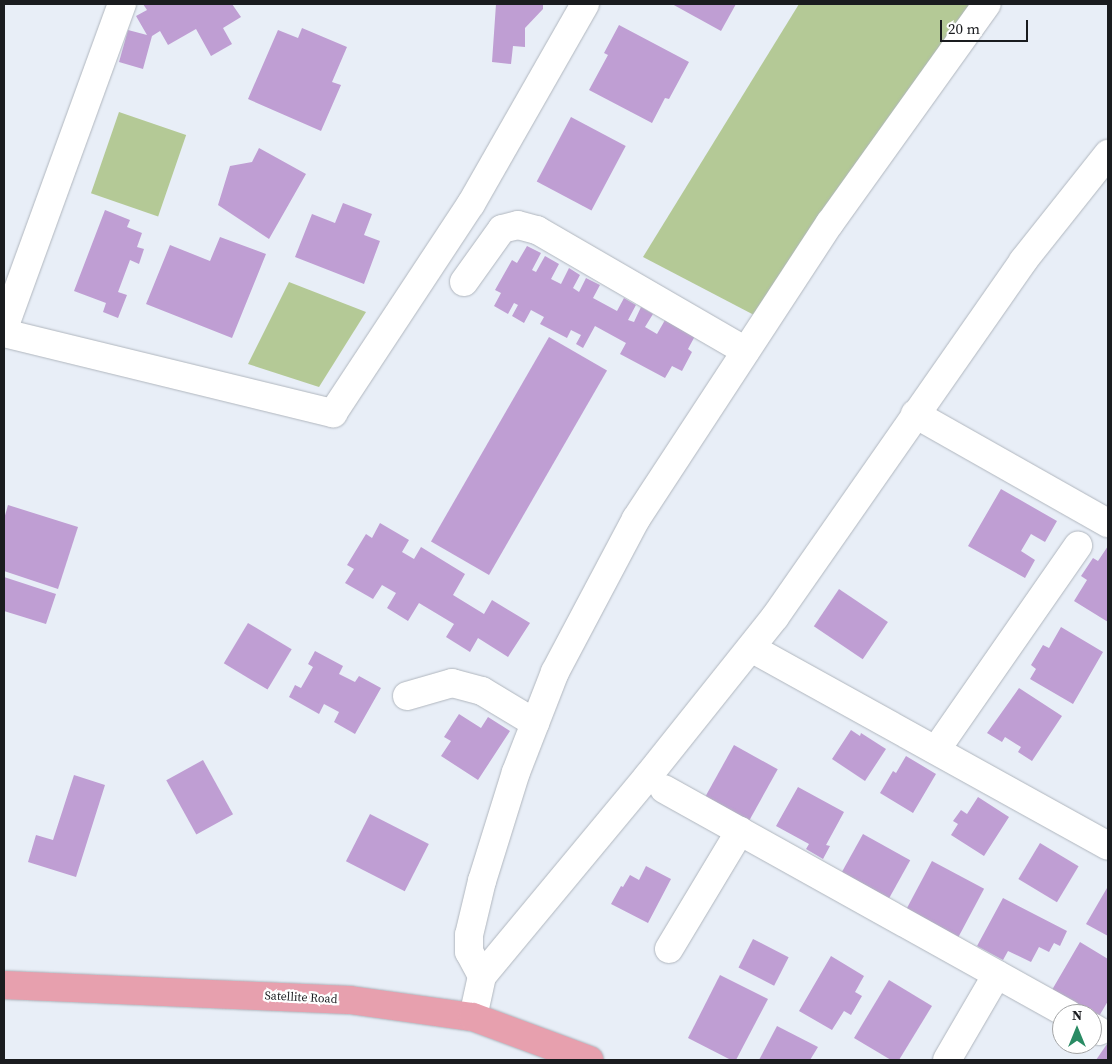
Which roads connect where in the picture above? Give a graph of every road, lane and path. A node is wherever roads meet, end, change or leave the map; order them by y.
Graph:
1 (122, 4) edge
2 (585, 4) edge
3 (987, 4) edge
4 (1108, 154) edge
5 (464, 282) dead end
6 (4, 328) edge
7 (4, 334) edge
8 (746, 351) junction
9 (915, 414) junction
10 (1108, 523) edge
11 (1078, 546) dead end
12 (751, 648) junction
13 (407, 696) dead end
14 (535, 723) junction
15 (936, 750) junction
16 (664, 789) dead end
17 (740, 831) junction
18 (1106, 839) edge
19 (669, 949) dead end
20 (997, 974) junction
21 (482, 976) junction
22 (4, 985) edge
23 (1052, 1005) edge
24 (473, 1017) junction
25 (589, 1060) edge
26 (948, 1060) edge

1 - 6 street
2 - 7 street
3 - 8 street
4 - 9 street
5 - 8 street
8 - 14 street
9 - 10 street
9 - 12 street
11 - 15 street
12 - 15 street
12 - 21 street
13 - 14 street
14 - 21 street
15 - 18 street
16 - 17 street
17 - 19 street
17 - 20 street
20 - 23 street
20 - 26 street
21 - 24 street
22 - 24 main road, Satellite Road
24 - 25 main road, Satellite Road

